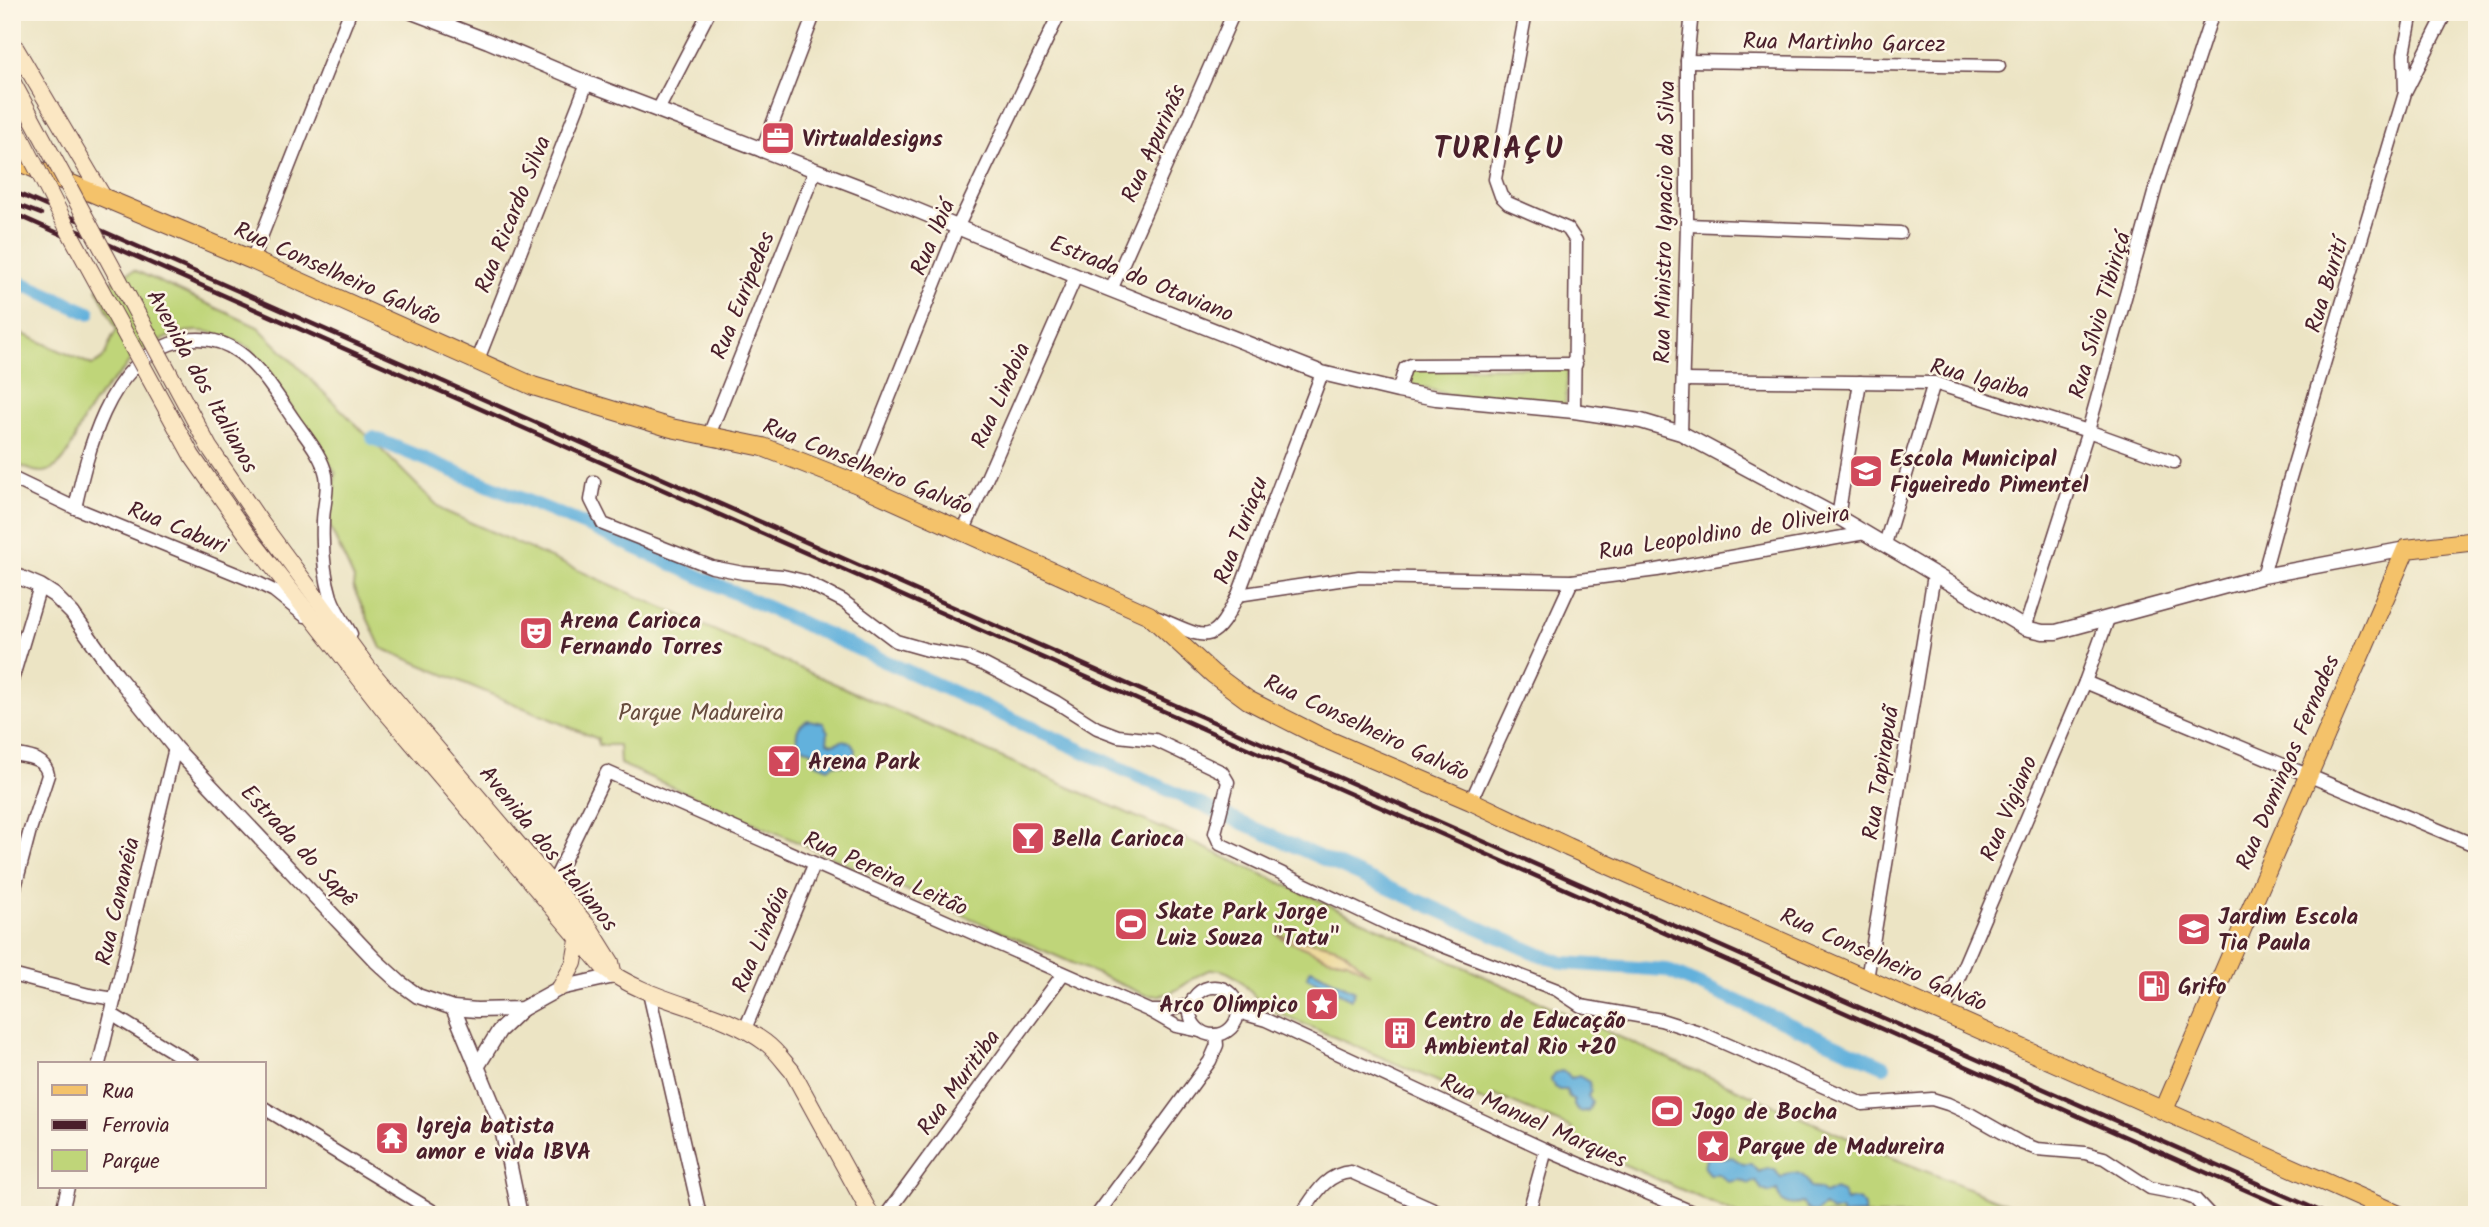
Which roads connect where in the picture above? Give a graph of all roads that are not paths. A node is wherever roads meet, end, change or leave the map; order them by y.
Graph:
1 (350, 12) edge
2 (412, 12) edge
3 (709, 12) edge
4 (815, 12) edge
5 (1060, 12) edge
6 (1234, 12) edge
7 (1526, 12) edge
8 (1692, 12) edge
9 (2213, 12) edge
10 (2412, 12) edge
11 (2446, 12) edge
12 (12, 42) edge
13 (1687, 61) junction
14 (1999, 66) dead end
15 (12, 81) edge
16 (587, 83) junction
17 (36, 84) junction
18 (2405, 93) junction
19 (658, 110) junction
20 (12, 117) edge
21 (762, 151) junction
22 (12, 159) edge
23 (815, 171) junction
24 (104, 198) junction
25 (1687, 225) junction
26 (957, 228) junction
27 (1900, 233) dead end
28 (252, 260) junction
29 (1076, 276) junction
30 (1111, 290) junction
31 (477, 362) junction
32 (1576, 364) junction
33 (1322, 373) junction
34 (1683, 380) junction
35 (1860, 382) junction
36 (1934, 383) junction
37 (1398, 391) junction
38 (1574, 411) junction
39 (2088, 431) junction
40 (1681, 433) junction
41 (709, 435) junction
42 (2175, 462) dead end
43 (12, 478) edge
44 (594, 482) dead end
45 (855, 483) junction
46 (75, 508) junction
47 (1838, 517) junction
48 (963, 532) junction
49 (1865, 533) junction
50 (2477, 541) edge
51 (1885, 544) junction
52 (2406, 550) junction
53 (12, 574) edge
54 (1934, 575) junction
55 (2263, 576) junction
56 (1572, 581) junction
57 (40, 586) junction
58 (1238, 595) junction
59 (1149, 615) junction
60 (2108, 619) junction
61 (2025, 628) junction
62 (320, 629) junction
63 (369, 669) junction
64 (12, 680) edge
65 (2085, 682) junction
66 (175, 748) junction
67 (12, 754) edge
68 (2308, 774) junction
69 (1471, 801) junction
70 (2477, 846) edge
71 (18, 853) edge
72 (814, 865) junction
73 (553, 883) junction
74 (14, 891) dead end
75 (578, 940) junction
76 (1063, 974) junction
77 (12, 975) edge
78 (614, 976) junction
79 (1867, 979) junction
80 (560, 988) junction
81 (649, 993) junction
82 (115, 999) junction
83 (1191, 1004) junction
84 (453, 1009) junction
85 (522, 1009) junction
86 (1150, 1011) junction
87 (1238, 1012) junction
88 (1944, 1012) junction
89 (111, 1014) junction
90 (745, 1029) junction
91 (1200, 1031) junction
92 (1216, 1035) junction
93 (99, 1062) edge
94 (191, 1062) edge
95 (477, 1067) junction
96 (266, 1109) edge
97 (2164, 1110) junction
98 (1546, 1150) junction
99 (68, 1188) edge
100 (1678, 1210) edge
101 (61, 1215) edge
102 (439, 1215) edge
103 (520, 1215) edge
104 (700, 1215) edge
105 (872, 1215) edge
106 (886, 1215) edge
107 (1097, 1215) edge
108 (1301, 1215) edge
109 (1447, 1215) edge
110 (1528, 1215) edge
111 (1699, 1215) edge
112 (2210, 1215) edge
113 (2399, 1215) edge

1 - 28 street
2 - 16 street, Estrada do Otaviano
3 - 19 street
4 - 21 street
5 - 26 street, Rua Ibiá
6 - 30 street, Rua Apurinãs
7 - 32 street
8 - 13 street, Rua Ministro Ignacio da Silva
9 - 39 street, Rua Sílvio Tibiriçá
10 - 18 street
11 - 18 street, Rua Burití
12 - 17 main road
13 - 14 street, Rua Martinho Garcez
13 - 25 street, Rua Ministro Ignacio da Silva
15 - 63 main road, Avenida dos Italianos, bridge
16 - 19 street, Estrada do Otaviano
16 - 31 street, Rua Ricardo Silva
17 - 20 main road
17 - 24 main road
18 - 55 street, Rua Burití
19 - 21 street, Estrada do Otaviano
20 - 62 main road, Avenida dos Italianos, bridge
21 - 23 street, Estrada do Otaviano
22 - 24 main road, Rua Conselheiro Galvão
23 - 26 street, Estrada do Otaviano
23 - 41 street, Rua Euripedes
24 - 28 main road, Rua Conselheiro Galvão
25 - 27 street
25 - 34 street, Rua Ministro Ignacio da Silva
26 - 29 street, Estrada do Otaviano
26 - 45 street, Rua Ibiá
28 - 31 main road, Rua Conselheiro Galvão
29 - 30 street, Estrada do Otaviano
29 - 48 street, Rua Lindoia
30 - 33 street, Estrada do Otaviano
31 - 41 main road, Rua Conselheiro Galvão
32 - 37 street
32 - 38 street
33 - 37 street, Estrada do Otaviano
33 - 58 street, Rua Turiaçu
34 - 35 street, Rua Igaiba
34 - 40 street, Rua Ministro Ignacio da Silva
35 - 36 street, Rua Igaiba
35 - 47 street
36 - 39 street, Rua Igaiba
36 - 51 street
37 - 38 street, Estrada do Otaviano
38 - 40 street, Estrada do Otaviano
39 - 42 street, Rua Igaiba
39 - 61 street, Rua Sílvio Tibiriçá
40 - 47 street, Estrada do Otaviano
41 - 45 main road, Rua Conselheiro Galvão
43 - 46 street, Rua Caburi
44 - 112 street
45 - 48 main road, Rua Conselheiro Galvão
46 - 62 street, Rua Caburi
46 - 63 street
47 - 49 street, Estrada do Otaviano
48 - 59 main road, Rua Conselheiro Galvão
49 - 51 street, Rua Leopoldino de Oliveira
49 - 56 street, Rua Leopoldino de Oliveira
50 - 52 main road, Rua Leopoldino de Oliveira
51 - 54 street, Rua Leopoldino de Oliveira
52 - 55 street, Rua Leopoldino de Oliveira
52 - 68 main road, Rua Domingos Fernades
53 - 57 street, Estrada do Sapê
54 - 61 street, Rua Leopoldino de Oliveira
54 - 79 street, Rua Tapirapuã
55 - 60 street, Rua Leopoldino de Oliveira
56 - 58 street, Rua Leopoldino de Oliveira
56 - 69 street
57 - 64 street
57 - 66 street, Estrada do Sapê
58 - 59 street, Rua Turiaçu
59 - 69 main road, Rua Conselheiro Galvão
60 - 61 street, Rua Leopoldino de Oliveira
60 - 65 street, Rua Vigiano
62 - 75 main road, Avenida dos Italianos
63 - 73 main road, Avenida dos Italianos
65 - 68 street
65 - 88 street, Rua Vigiano
66 - 82 street, Rua Cananéia
66 - 84 street, Estrada do Sapê
67 - 71 street
68 - 70 street
68 - 97 main road, Rua Domingos Fernades
69 - 79 main road, Rua Conselheiro Galvão
71 - 74 street
72 - 73 street, Rua Pereira Leitão
72 - 76 street, Rua Pereira Leitão
72 - 90 street, Rua Lindóia
73 - 78 main road, Avenida dos Italianos
75 - 78 main road, Avenida dos Italianos
75 - 80 main road
76 - 86 street, Rua Pereira Leitão
76 - 106 street, Rua Muritiba
77 - 82 street
78 - 80 street, Estrada do Sapê
78 - 81 main road
79 - 88 main road, Rua Conselheiro Galvão
80 - 85 street, Estrada do Sapê
81 - 90 main road
81 - 104 street
82 - 89 street, Rua Cananéia
83 - 86 street
83 - 87 street
83 - 91 street
84 - 85 street, Estrada do Sapê
84 - 95 street
85 - 95 street
86 - 91 street, Rua Pereira Leitão
87 - 92 street
87 - 98 street, Rua Manuel Marques
88 - 97 main road, Rua Conselheiro Galvão
89 - 93 street, Rua Cananéia
89 - 94 street
90 - 105 main road
91 - 92 street
92 - 107 street
95 - 103 street
96 - 102 street
97 - 113 main road, Rua Conselheiro Galvão
98 - 100 street, Rua Manuel Marques
98 - 110 street
99 - 101 street
100 - 111 street, Rua Manuel Marques
108 - 109 street

